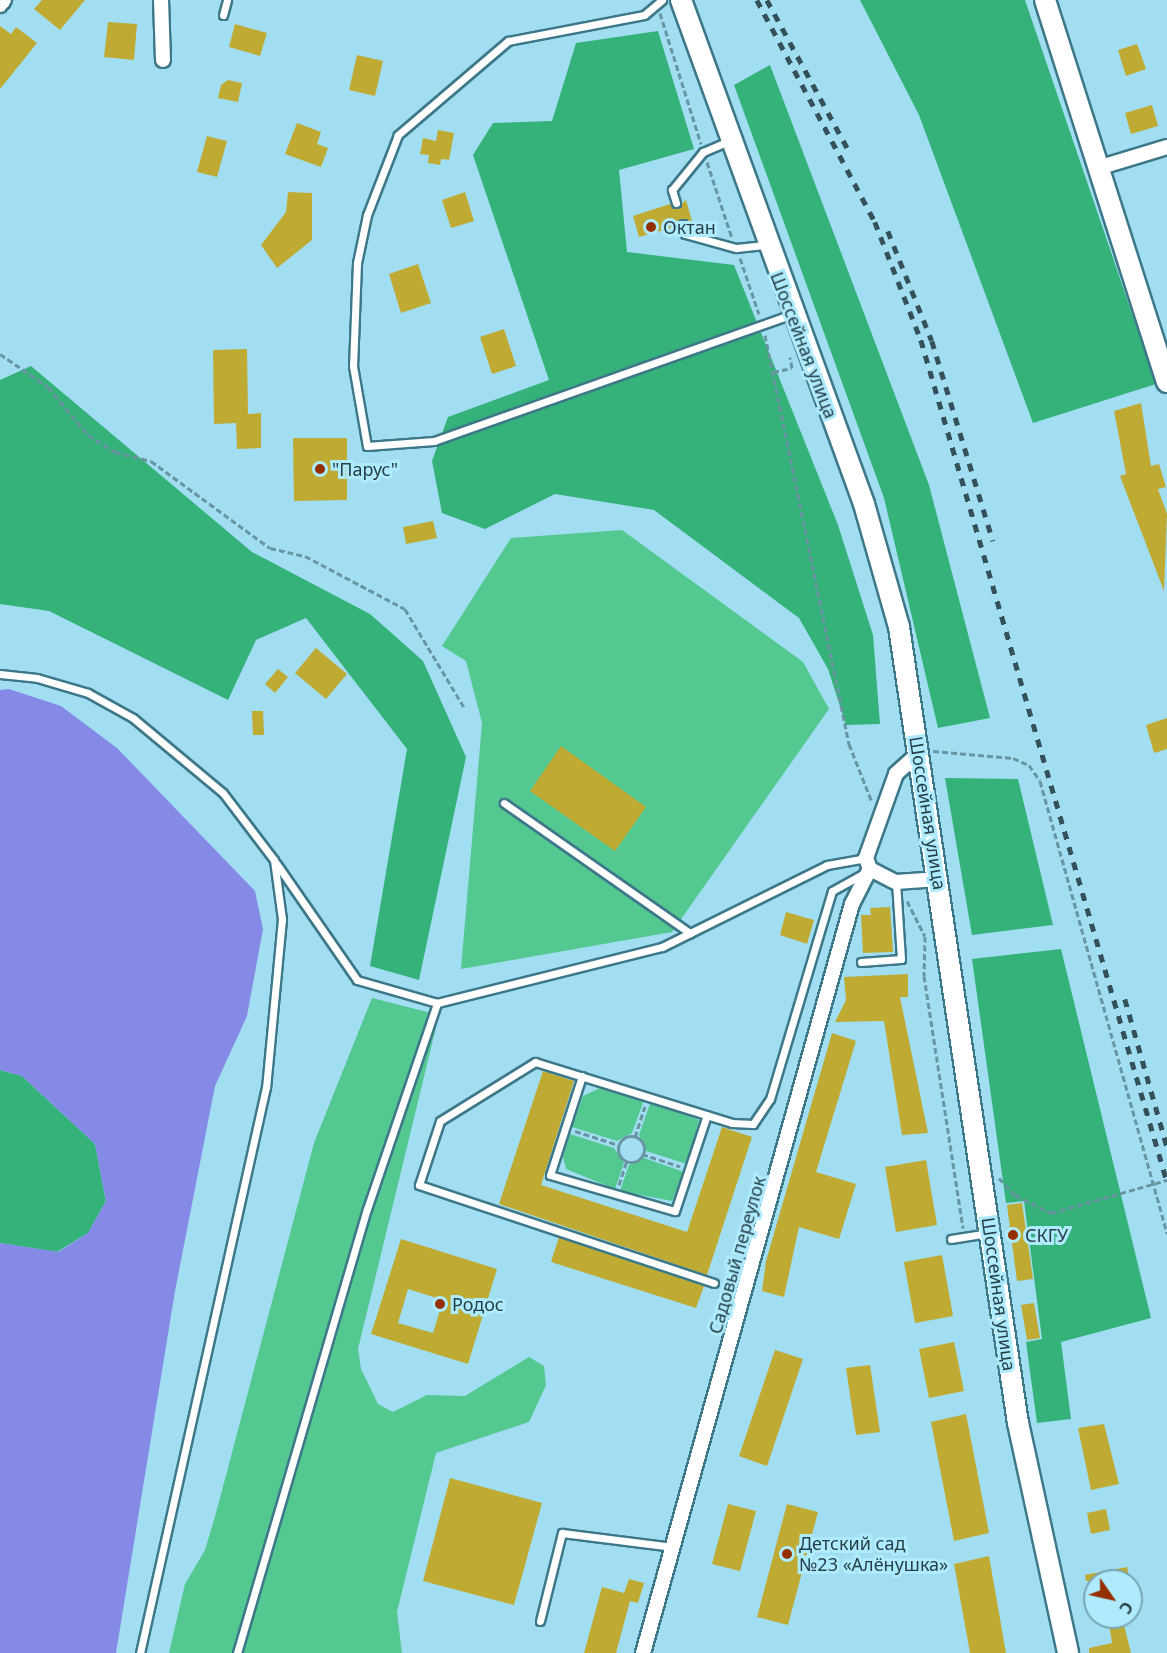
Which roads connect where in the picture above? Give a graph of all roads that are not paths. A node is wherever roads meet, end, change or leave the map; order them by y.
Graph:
1 (4, 0) edge
2 (161, 0) edge
3 (226, 0) edge
4 (681, 0) edge
5 (1045, 0) edge
6 (659, 2) edge
7 (0, 5) edge
8 (223, 15) dead end
9 (163, 60) dead end
10 (732, 140) junction
11 (1167, 147) edge
12 (1101, 167) junction
13 (676, 203) dead end
14 (683, 224) dead end
15 (767, 245) junction
16 (792, 314) junction
17 (1167, 382) edge
18 (0, 674) edge
19 (919, 753) junction
20 (504, 803) dead end
21 (274, 860) junction
22 (868, 863) junction
23 (939, 879) junction
24 (897, 887) junction
25 (690, 933) junction
26 (861, 962) dead end
27 (438, 1003) junction
28 (582, 1076) junction
29 (707, 1115) junction
30 (991, 1232) junction
31 (951, 1239) dead end
32 (714, 1283) dead end
33 (674, 1547) junction
34 (540, 1621) dead end
35 (140, 1653) edge
36 (237, 1653) edge
37 (643, 1653) edge
38 (1068, 1653) edge

1 - 7 street
2 - 9 street
3 - 8 lane
4 - 10 main road, Шоссейная улица
5 - 12 main road
6 - 16 lane
10 - 13 lane
10 - 15 main road, Шоссейная улица
11 - 12 street
12 - 17 main road
14 - 15 lane
15 - 16 main road, Шоссейная улица
16 - 19 main road, Шоссейная улица
18 - 21 lane
19 - 22 street, Садовый переулок
19 - 23 main road, Шоссейная улица
20 - 25 lane
21 - 27 lane
21 - 35 lane
22 - 24 street
22 - 25 lane
22 - 29 lane
22 - 33 street, Садовый переулок
23 - 24 street
23 - 30 main road, Шоссейная улица
24 - 26 lane
25 - 27 lane
27 - 36 lane
28 - 29 lane
28 - 29 lane
28 - 32 lane
30 - 31 lane
30 - 38 main road, Шоссейная улица
33 - 34 lane
33 - 37 street, Садовый переулок

